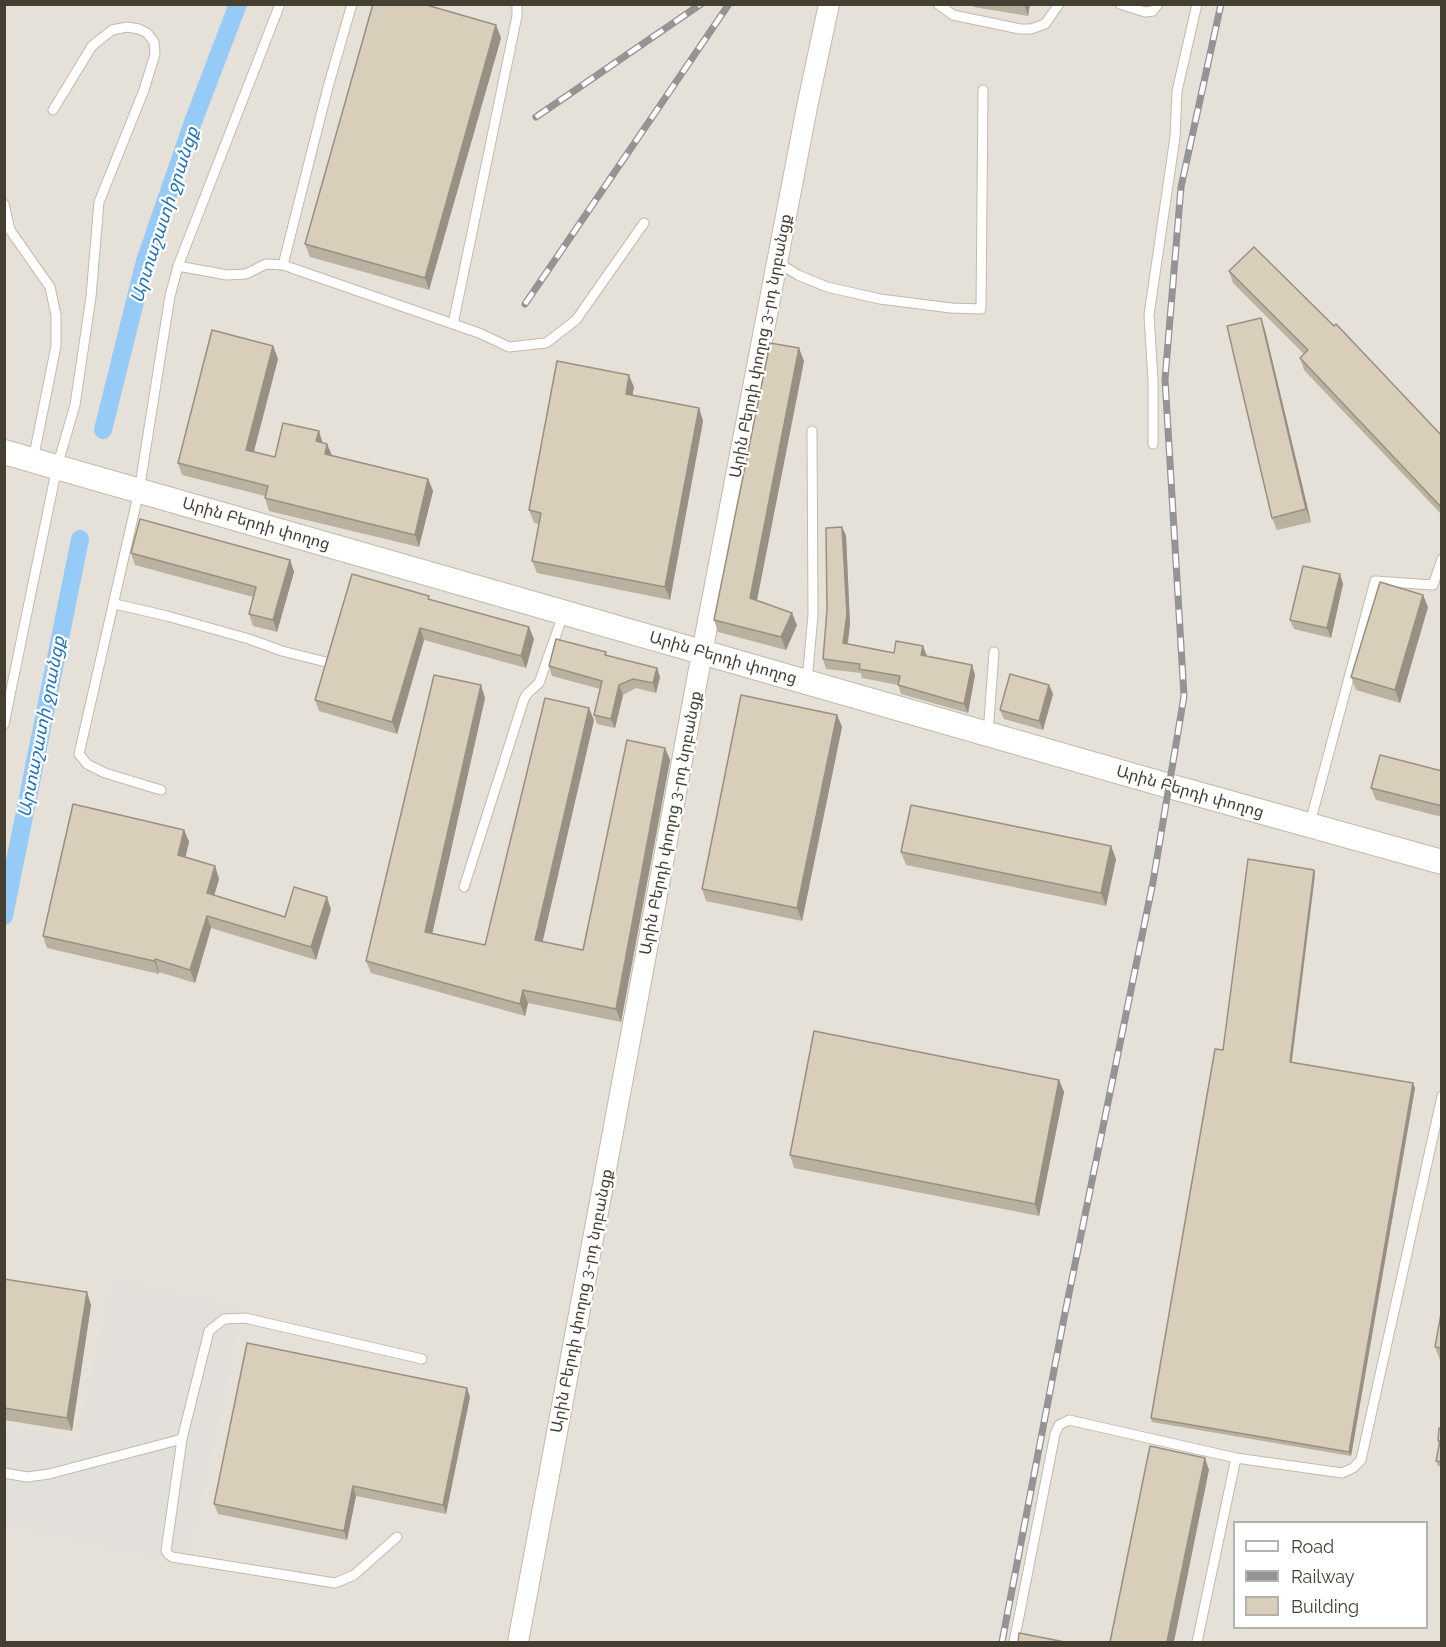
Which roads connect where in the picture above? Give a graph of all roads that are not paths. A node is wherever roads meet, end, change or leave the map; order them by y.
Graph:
1 (280, 4) edge
2 (352, 4) edge
3 (517, 4) edge
4 (829, 4) edge
5 (939, 4) edge
6 (1059, 4) edge
7 (1120, 4) edge
8 (1158, 4) edge
9 (1197, 4) edge
10 (983, 90) dead end
11 (53, 110) dead end
12 (4, 204) edge
13 (644, 223) dead end
14 (777, 262) junction
15 (283, 265) junction
16 (178, 266) junction
17 (453, 324) junction
18 (812, 431) dead end
19 (1152, 444) dead end
20 (4, 452) edge
21 (33, 460) junction
22 (57, 467) junction
23 (139, 491) junction
24 (1442, 559) edge
25 (115, 604) junction
26 (564, 612) junction
27 (703, 652) junction
28 (994, 652) dead end
29 (326, 662) edge
30 (807, 682) junction
31 (4, 724) edge
32 (988, 734) junction
33 (161, 790) dead end
34 (1310, 825) junction
35 (1442, 862) edge
36 (464, 887) dead end
37 (1442, 1096) edge
38 (422, 1359) dead end
39 (182, 1439) junction
40 (1236, 1458) junction
41 (4, 1473) edge
42 (397, 1537) dead end
43 (518, 1642) edge
44 (1014, 1642) edge
45 (1197, 1642) edge

1 - 16 lane
2 - 15 lane
3 - 17 lane
4 - 14 street, Արին Բերդի փողոց 3-րդ նրբանցք
5 - 6 lane
7 - 8 lane
9 - 19 lane
10 - 14 lane
11 - 22 lane
12 - 21 lane
13 - 17 lane
14 - 27 street, Արին Բերդի փողոց 3-րդ նրբանցք
15 - 16 lane
15 - 17 lane
16 - 23 lane
18 - 30 lane
20 - 21 street, Արին Բերդի փողոց
21 - 22 street, Արին Բերդի փողոց
22 - 23 street, Արին Բերդի փողոց
22 - 31 lane
23 - 25 lane
23 - 26 street, Արին Բերդի փողոց
24 - 34 lane
25 - 29 lane
25 - 33 lane
26 - 27 street, Արին Բերդի փողոց
26 - 36 lane
27 - 30 street, Արին Բերդի փողոց
27 - 43 street, Արին Բերդի փողոց 3-րդ նրբանցք
28 - 32 lane
30 - 32 street, Արին Բերդի փողոց
32 - 34 street, Արին Բերդի փողոց
34 - 35 street, Արին Բերդի փողոց
37 - 40 lane
38 - 39 lane
39 - 41 lane
39 - 42 lane
40 - 44 lane
40 - 45 lane

